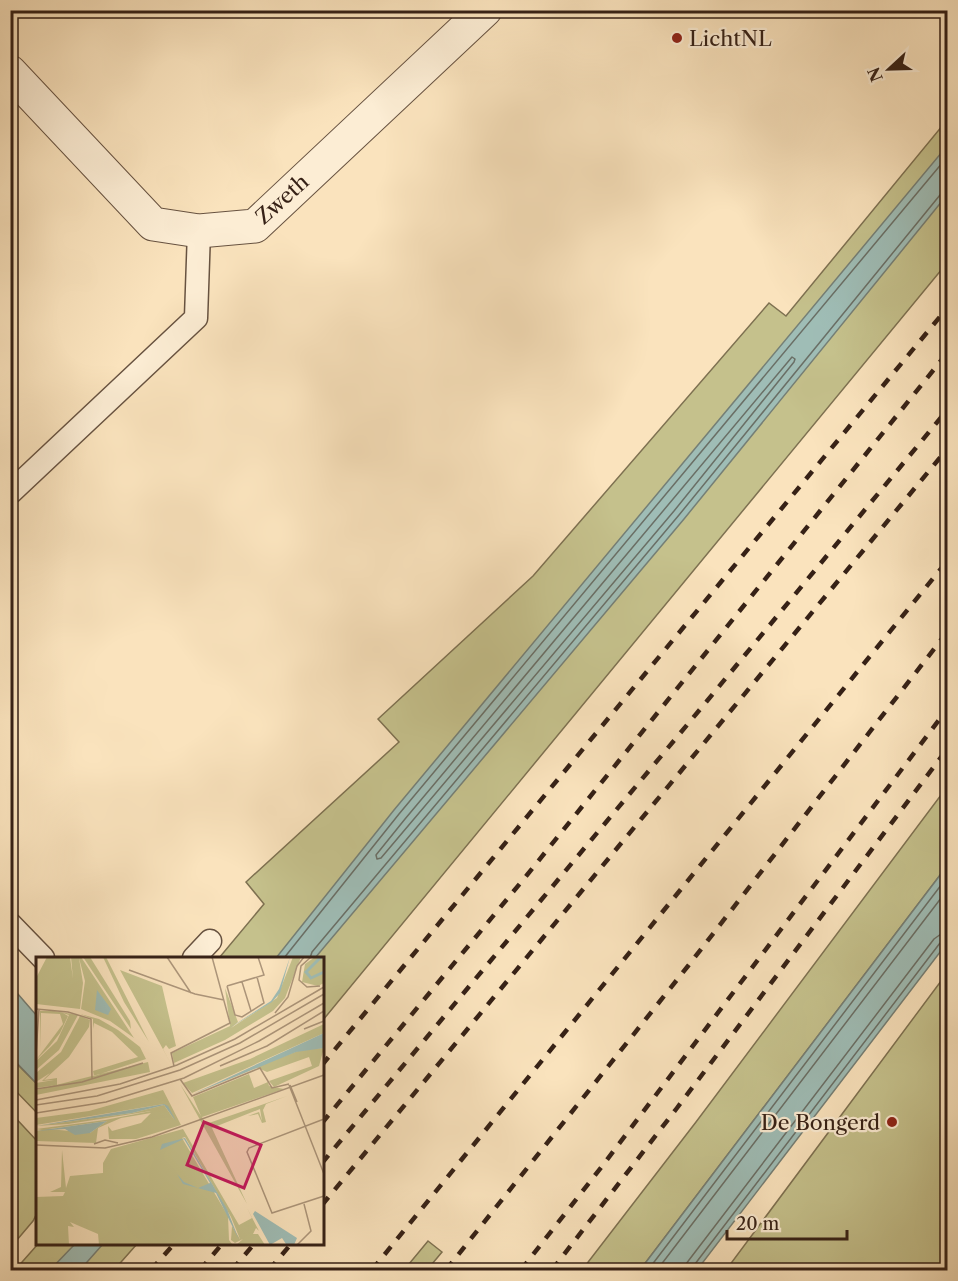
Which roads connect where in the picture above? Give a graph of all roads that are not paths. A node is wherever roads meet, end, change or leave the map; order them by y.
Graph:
1 (485, 10) edge
2 (10, 72) edge
3 (199, 231) junction
4 (10, 493) edge
5 (10, 924) edge
6 (210, 941) dead end
7 (42, 957) edge
8 (195, 957) edge

1 - 3 street, Zweth
2 - 3 street, Zweth
3 - 4 lane
5 - 7 lane
6 - 8 lane

